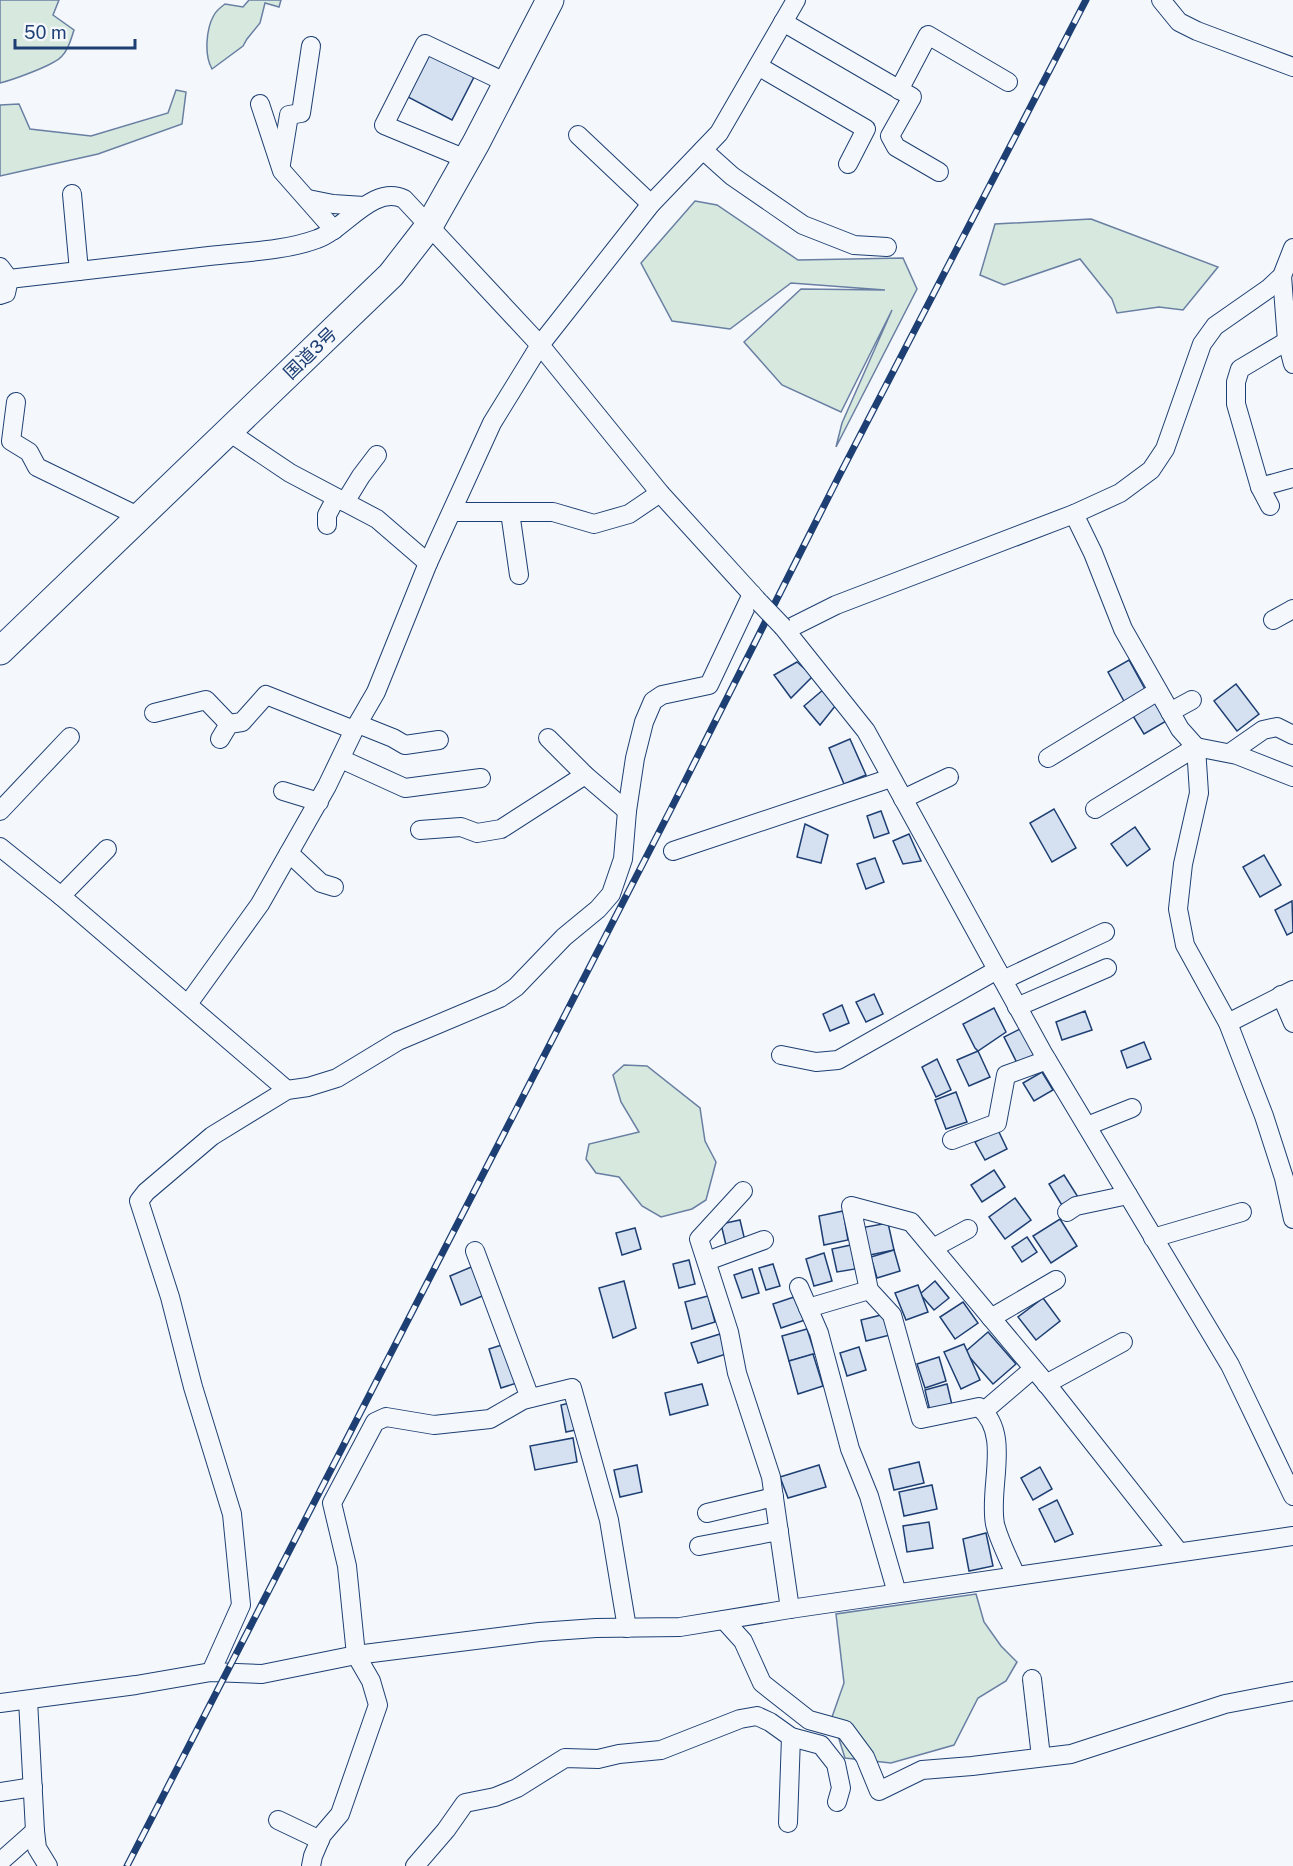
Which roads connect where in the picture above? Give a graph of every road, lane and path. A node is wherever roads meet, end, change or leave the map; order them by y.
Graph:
1 (550, 0) edge
2 (796, 0) edge
3 (1161, 0) edge
4 (783, 22) junction
5 (311, 46) dead end
6 (758, 66) junction
7 (1293, 67) edge
8 (1008, 82) dead end
9 (507, 83) junction
10 (899, 90) junction
11 (260, 104) dead end
12 (578, 135) dead end
13 (703, 150) junction
14 (466, 159) junction
15 (848, 164) dead end
16 (280, 166) junction
17 (939, 172) dead end
18 (72, 194) dead end
19 (308, 199) junction
20 (651, 204) junction
21 (364, 206) junction
22 (429, 226) junction
23 (334, 230) junction
24 (887, 247) dead end
25 (1293, 248) edge
26 (79, 271) junction
27 (1287, 272) edge
28 (3, 280) edge
29 (1287, 341) junction
30 (540, 345) junction
31 (1293, 364) edge
32 (16, 402) dead end
33 (229, 432) junction
34 (377, 455) dead end
35 (1293, 478) edge
36 (1260, 487) junction
37 (660, 493) junction
38 (340, 500) junction
39 (1270, 506) dead end
40 (452, 512) junction
41 (510, 512) junction
42 (1074, 514) junction
43 (140, 517) junction
44 (327, 525) dead end
45 (428, 563) junction
46 (519, 575) dead end
47 (756, 598) junction
48 (1293, 609) edge
49 (1273, 620) dead end
50 (784, 628) junction
51 (0, 651) edge
52 (1158, 691) junction
53 (1192, 700) dead end
54 (1170, 712) junction
55 (153, 713) dead end
56 (356, 727) junction
57 (1293, 735) edge
58 (70, 737) dead end
59 (548, 738) dead end
60 (439, 740) dead end
61 (1196, 747) junction
62 (1230, 753) junction
63 (1048, 758) dead end
64 (341, 759) junction
65 (585, 775) junction
66 (950, 777) dead end
67 (1293, 777) edge
68 (481, 778) dead end
69 (891, 778) junction
70 (283, 791) dead end
71 (903, 799) junction
72 (319, 802) junction
73 (1095, 809) dead end
74 (0, 811) edge
75 (627, 811) junction
76 (420, 830) dead end
77 (0, 847) edge
78 (107, 849) dead end
79 (673, 851) dead end
80 (289, 853) junction
81 (334, 887) dead end
82 (61, 896) junction
83 (1105, 932) dead end
84 (1107, 968) dead end
85 (1000, 975) junction
86 (1287, 992) edge
87 (188, 1004) junction
88 (1017, 1007) junction
89 (1228, 1023) junction
90 (1293, 1023) edge
91 (781, 1055) dead end
92 (1047, 1060) junction
93 (287, 1090) junction
94 (1132, 1108) dead end
95 (999, 1115) junction
96 (1087, 1126) junction
97 (1007, 1133) dead end
98 (952, 1140) dead end
99 (743, 1191) dead end
100 (1128, 1195) junction
101 (1067, 1212) dead end
102 (1242, 1212) dead end
103 (1293, 1219) edge
104 (968, 1229) dead end
105 (1154, 1238) junction
106 (764, 1240) dead end
107 (933, 1248) junction
108 (475, 1251) dead end
109 (707, 1262) junction
110 (1056, 1280) dead end
111 (799, 1287) dead end
112 (869, 1290) junction
113 (808, 1308) junction
114 (991, 1318) junction
115 (1123, 1342) dead end
116 (1034, 1369) junction
117 (1046, 1384) junction
118 (530, 1398) junction
119 (984, 1411) junction
120 (1293, 1496) edge
121 (774, 1497) junction
122 (707, 1513) dead end
123 (779, 1531) junction
124 (1293, 1536) edge
125 (699, 1546) dead end
126 (1179, 1552) junction
127 (1016, 1576) junction
128 (897, 1593) junction
129 (790, 1609) junction
130 (724, 1620) junction
131 (627, 1628) junction
132 (356, 1656) junction
133 (211, 1672) junction
134 (1032, 1679) dead end
135 (1293, 1691) edge
136 (28, 1700) junction
137 (0, 1703) edge
138 (791, 1737) junction
139 (1041, 1757) junction
140 (840, 1782) junction
141 (876, 1784) junction
142 (33, 1787) junction
143 (0, 1792) edge
144 (837, 1802) dead end
145 (278, 1820) dead end
146 (788, 1823) dead end
147 (35, 1831) junction
148 (320, 1840) junction
149 (0, 1862) edge
150 (48, 1866) edge
151 (311, 1866) edge
152 (415, 1866) edge

1 - 9 highway, 国道3号
2 - 4 street
3 - 7 street
4 - 6 street
4 - 10 street
5 - 16 street
6 - 13 street
6 - 15 street
8 - 10 street
9 - 14 highway, 国道3号
9 - 14 street
10 - 17 street
11 - 16 street
12 - 20 street
13 - 20 street
13 - 24 street
14 - 22 highway, 国道3号
16 - 19 street
18 - 26 street
19 - 21 street
19 - 23 street
20 - 30 street
21 - 22 street
21 - 23 street
22 - 30 street
22 - 33 highway, 国道3号
23 - 26 street
25 - 27 street
26 - 28 street
27 - 29 street
27 - 42 street
29 - 31 street
29 - 36 street
30 - 37 street
30 - 40 street
32 - 43 street
33 - 38 street
33 - 43 highway, 国道3号
34 - 38 street
35 - 36 street
36 - 39 street
37 - 41 street
37 - 47 street
38 - 44 street
38 - 45 street
40 - 41 street
40 - 45 street
41 - 46 street
42 - 50 street
42 - 52 street
43 - 51 highway, 国道3号
45 - 56 street
47 - 50 street, bridge
47 - 75 street
48 - 49 street
50 - 69 street
52 - 54 street
52 - 63 street
53 - 54 street
54 - 61 street
55 - 56 street
56 - 60 street
56 - 64 street
57 - 62 street
58 - 74 street
59 - 65 street
61 - 62 street
61 - 73 street
61 - 89 street
62 - 67 street
64 - 68 street
64 - 72 street
65 - 75 street
65 - 76 street
66 - 71 street
69 - 71 street
69 - 79 street
70 - 72 street
71 - 85 street
72 - 80 street
75 - 93 street
77 - 82 street
78 - 82 street
80 - 81 street
80 - 87 street
82 - 87 street
83 - 85 street
84 - 88 street
85 - 88 street
85 - 91 street
86 - 89 street
86 - 90 street
87 - 93 street
88 - 92 street
89 - 103 street
92 - 95 street
92 - 96 street
93 - 133 street
94 - 96 street
95 - 97 street
95 - 98 street
96 - 100 street
99 - 109 street
100 - 101 street
100 - 105 street
102 - 105 street
104 - 107 street
105 - 120 street
106 - 109 street
107 - 112 street
107 - 114 street
108 - 118 street
109 - 121 street
110 - 114 street
111 - 113 street
112 - 113 street
112 - 119 street
113 - 128 street
114 - 116 street
115 - 117 street
116 - 117 street
116 - 119 street
117 - 126 street
118 - 131 street
118 - 132 street
119 - 127 street
121 - 122 street
121 - 123 street
123 - 125 street
123 - 129 street
124 - 126 street
126 - 127 street
127 - 128 street
128 - 129 street
129 - 130 street
130 - 131 street
130 - 141 street
131 - 132 street
132 - 133 street
132 - 148 street
133 - 136 street
134 - 139 street
135 - 139 street
136 - 137 street
136 - 142 street
138 - 140 street
138 - 146 street
138 - 152 street
139 - 141 street
140 - 141 street
140 - 144 street
142 - 143 street
142 - 147 street
145 - 148 street
147 - 149 street
147 - 150 street
148 - 151 street

